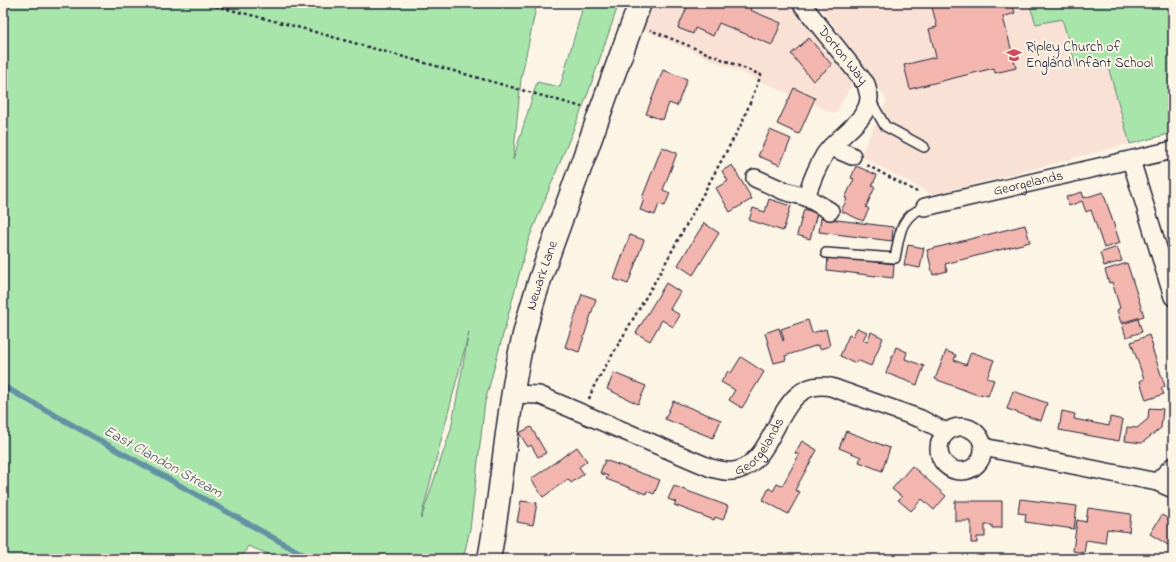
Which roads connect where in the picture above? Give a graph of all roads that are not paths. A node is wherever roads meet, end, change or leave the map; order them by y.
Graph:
1 (801, 3) edge
2 (637, 13) edge
3 (869, 97) junction
4 (831, 147) junction
5 (924, 147) dead end
6 (1173, 150) edge
7 (852, 156) road end
8 (1131, 160) junction
9 (755, 178) dead end
10 (806, 197) junction
11 (932, 205) joint
12 (830, 211) dead end
13 (826, 253) dead end
14 (1173, 297) edge
15 (513, 394) junction
16 (946, 432) junction
17 (983, 447) junction
18 (1173, 466) edge
19 (1157, 482) junction
20 (1173, 489) edge
21 (489, 559) edge

1 - 3 street, Dorton Way
2 - 15 main road, Newark Lane
3 - 4 street, Dorton Way
3 - 5 lane
4 - 7 street
4 - 10 street, Dorton Way
6 - 8 street, Georgelands
8 - 11 street, Georgelands
8 - 14 street
9 - 10 street
10 - 12 street
11 - 13 lane
15 - 16 street, Georgelands
15 - 21 main road, Newark Lane
16 - 17 street
16 - 17 street
17 - 19 street
18 - 19 street
19 - 20 street

